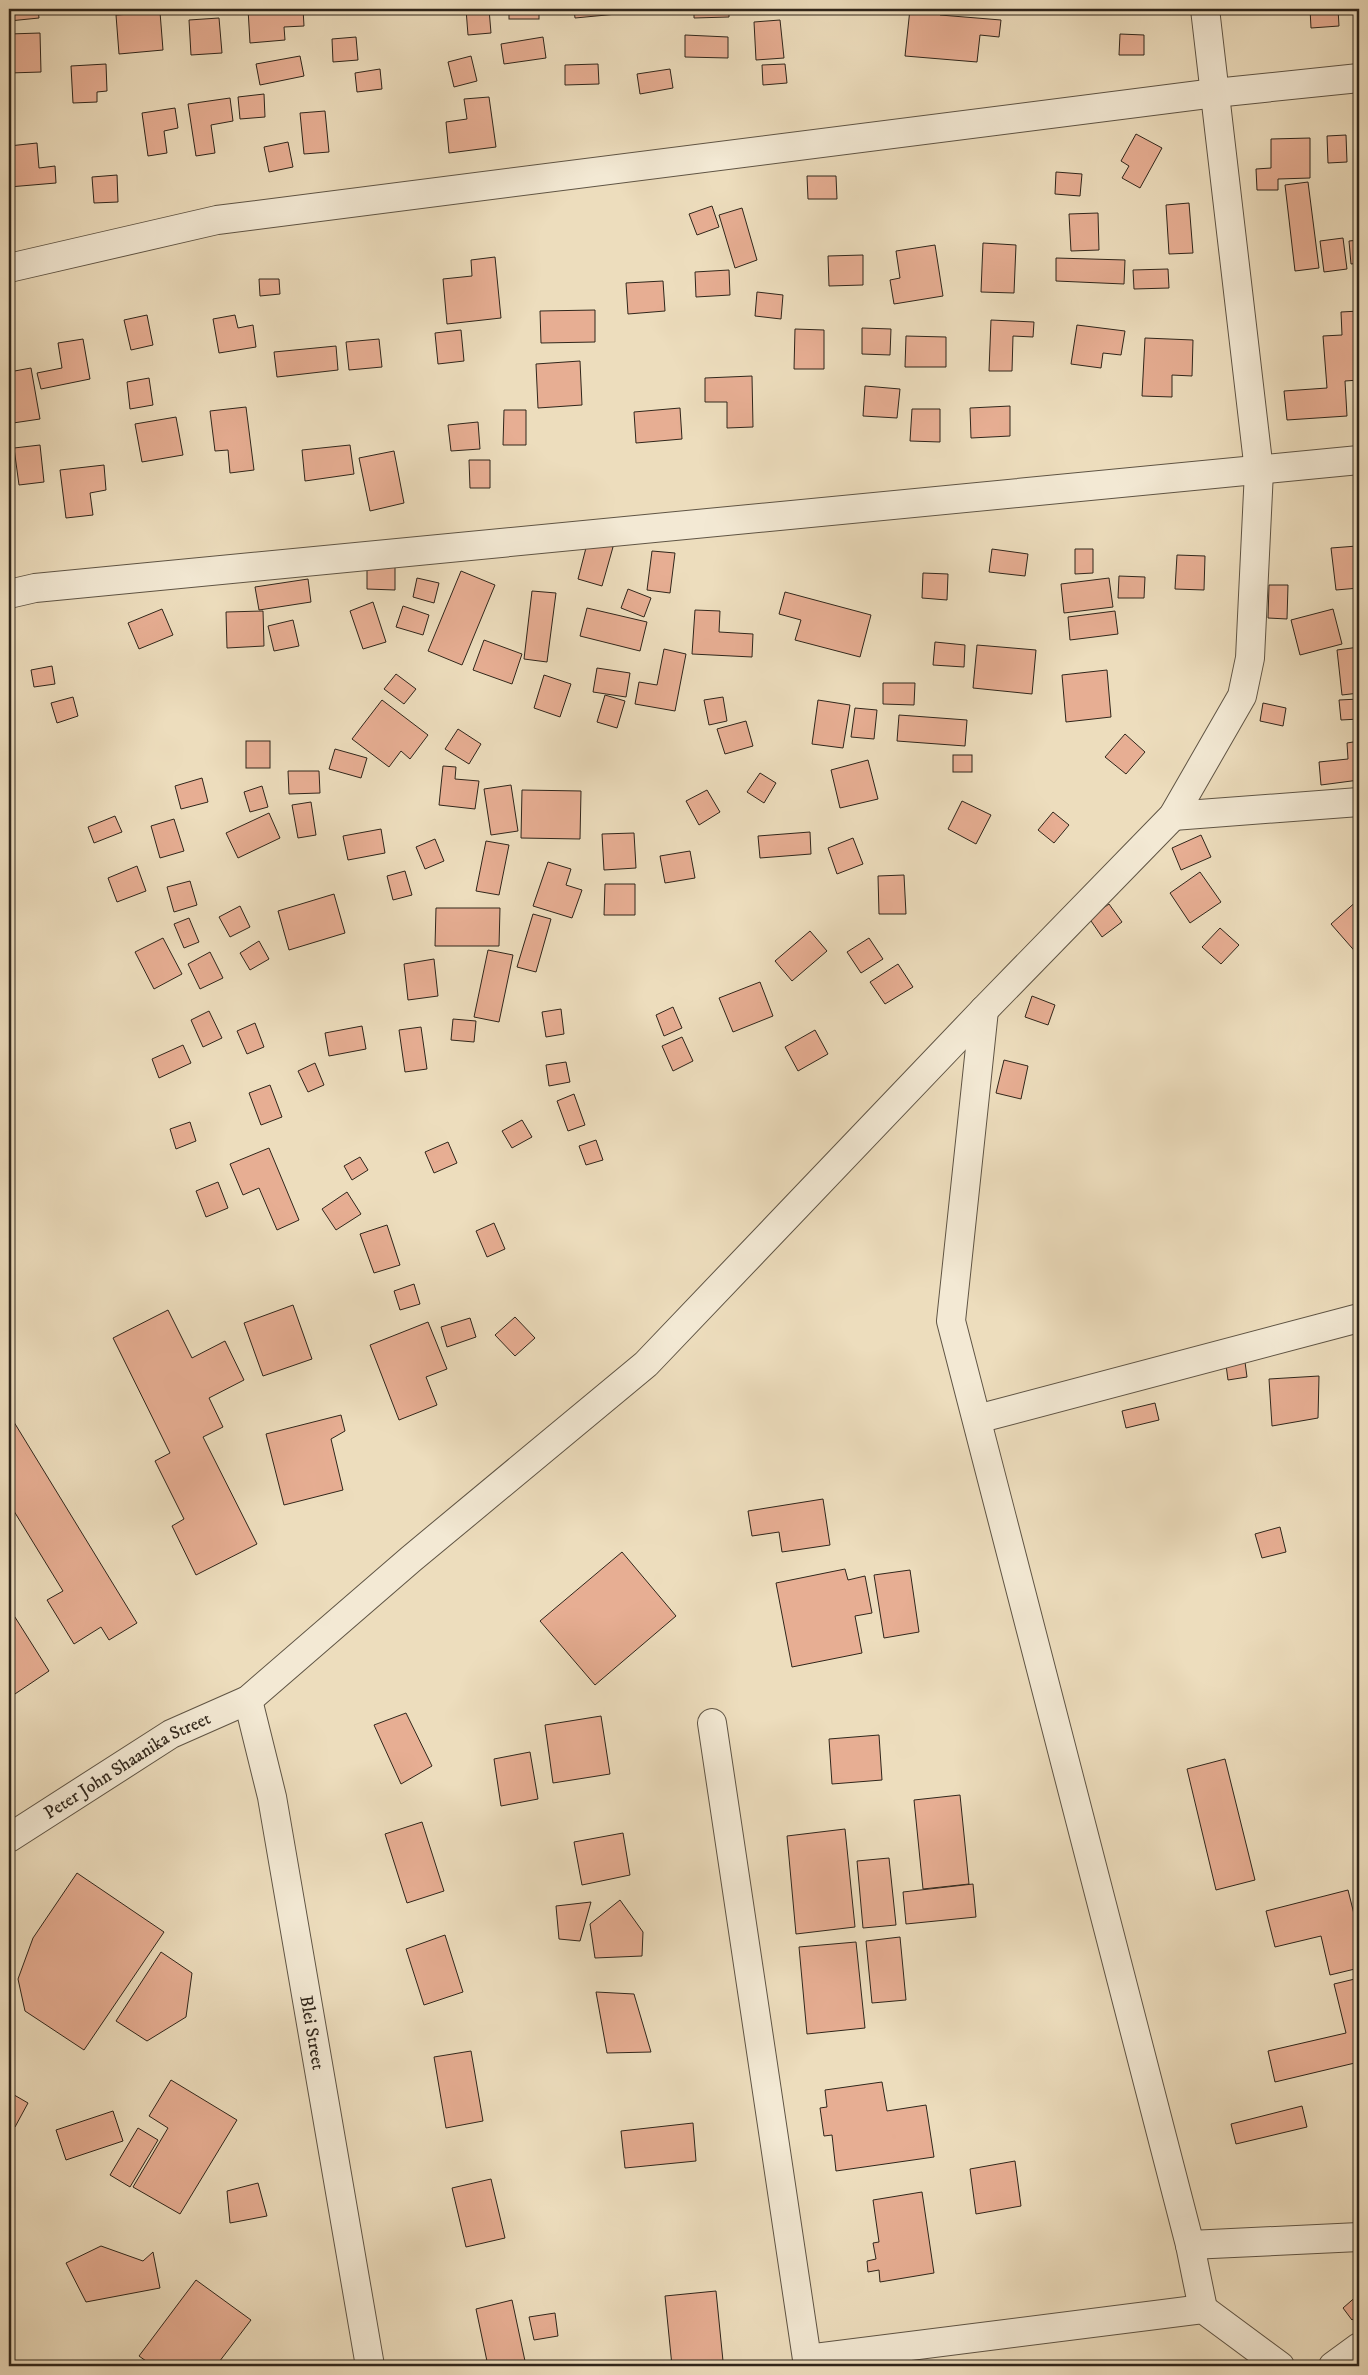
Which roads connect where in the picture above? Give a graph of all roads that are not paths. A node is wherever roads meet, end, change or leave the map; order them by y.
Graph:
1 (1205, 9) edge
2 (1359, 78) edge
3 (1215, 93) junction
4 (9, 268) edge
5 (1359, 460) edge
6 (1259, 471) junction
7 (9, 594) edge
8 (1359, 802) edge
9 (1173, 816) junction
10 (984, 1010) junction
11 (1359, 1318) edge
12 (977, 1419) junction
13 (248, 1700) junction
14 (712, 1723) dead end
15 (9, 1838) edge
16 (1359, 2237) edge
17 (1190, 2245) junction
18 (1203, 2309) junction
19 (1359, 2347) edge
20 (808, 2363) edge
21 (370, 2366) edge
22 (1280, 2366) edge
23 (1333, 2366) edge

1 - 3 street, Peter John Shaanika Street
2 - 3 street
3 - 4 street
3 - 6 street, Peter John Shaanika Street
5 - 6 street
6 - 7 street
6 - 9 street, Peter John Shaanika Street
8 - 9 street
9 - 10 street, Peter John Shaanika Street
10 - 12 street
10 - 13 street, Peter John Shaanika Street
11 - 12 street
12 - 17 street
13 - 15 street, Peter John Shaanika Street
13 - 21 street, Blei Street
14 - 20 street
16 - 17 street
17 - 18 street
18 - 20 street
18 - 22 street
19 - 23 street

